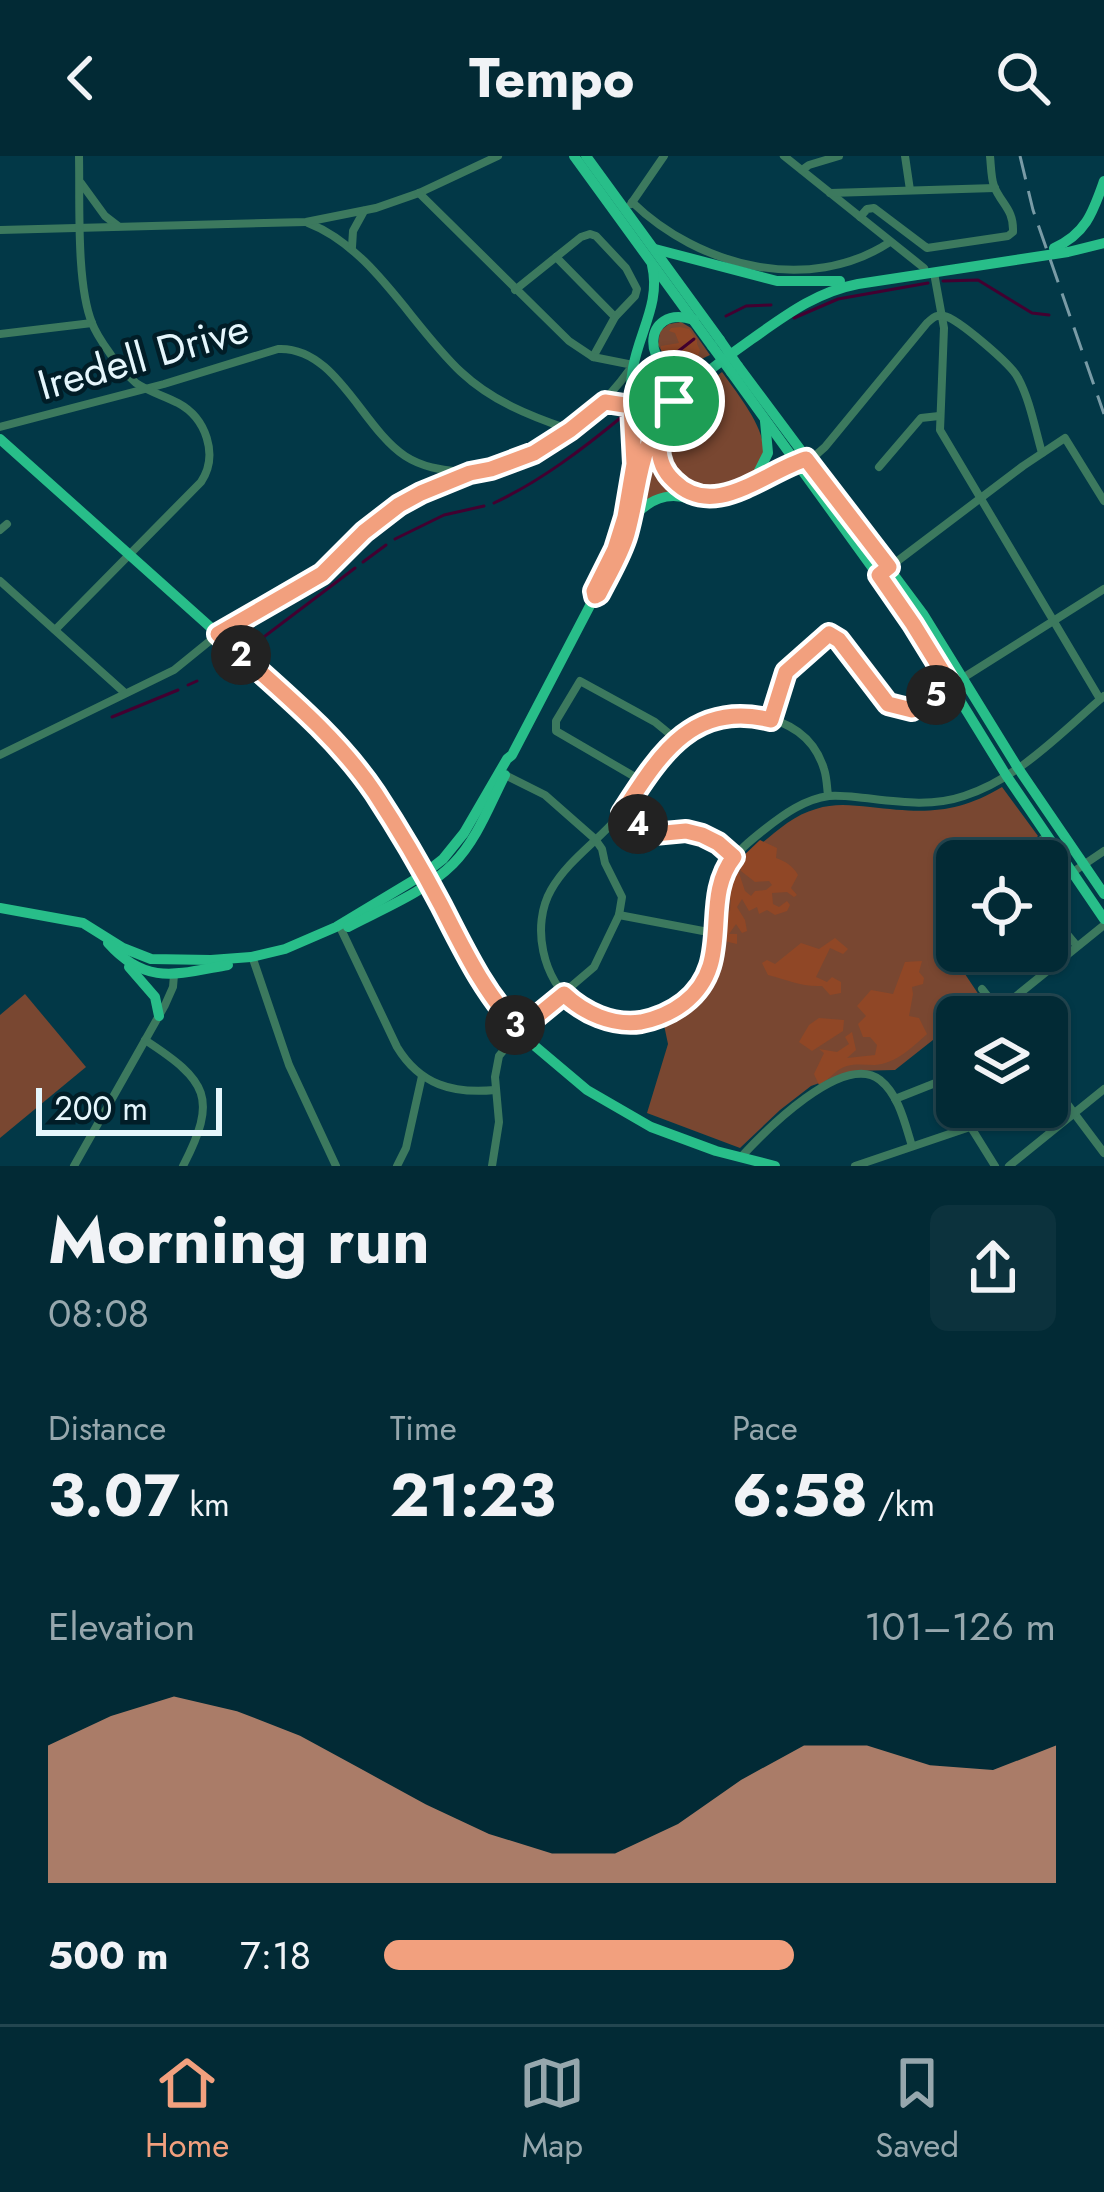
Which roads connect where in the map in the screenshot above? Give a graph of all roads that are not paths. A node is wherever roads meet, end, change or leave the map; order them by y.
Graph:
1 (80, 156) edge
2 (498, 156) edge
3 (574, 156) edge
4 (586, 156) edge
5 (664, 156) edge
6 (784, 156) edge
7 (839, 156) edge
8 (905, 156) edge
9 (990, 156) edge
10 (802, 170) junction
11 (80, 181) junction
12 (1104, 181) edge
13 (994, 188) junction
14 (910, 190) junction
15 (418, 193) junction
16 (830, 193) junction
17 (629, 206) junction
18 (364, 211) junction
19 (860, 218) junction
20 (306, 222) junction
21 (119, 227) junction
22 (81, 228) junction
23 (0, 230) edge
24 (1104, 240) edge
25 (890, 242) junction
26 (352, 248) junction
27 (1054, 248) junction
28 (1068, 252) junction
29 (1104, 254) edge
30 (653, 255) junction
31 (556, 256) junction
32 (929, 270) junction
33 (670, 280) junction
34 (840, 281) junction
35 (515, 290) junction
36 (655, 292) junction
37 (941, 316) junction
38 (615, 317) junction
39 (694, 320) junction
40 (92, 323) junction
41 (659, 325) junction
42 (0, 334) edge
43 (716, 343) junction
44 (593, 357) junction
45 (633, 365) junction
46 (735, 369) junction
47 (695, 372) junction
48 (144, 388) junction
49 (676, 395) junction
50 (605, 402) junction
51 (631, 406) junction
52 (938, 416) junction
53 (765, 420) junction
54 (0, 427) edge
55 (570, 430) junction
56 (0, 439) edge
57 (1042, 453) junction
58 (802, 462) junction
59 (634, 464) junction
60 (879, 467) dead end
61 (470, 473) junction
62 (422, 478) junction
63 (749, 484) junction
64 (979, 498) junction
65 (1104, 501) edge
66 (630, 520) junction
67 (129, 555) junction
68 (884, 571) junction
69 (0, 581) edge
70 (1104, 589) edge
71 (595, 596) junction
72 (1052, 621) junction
73 (55, 630) junction
74 (218, 634) junction
75 (962, 677) junction
76 (950, 684) junction
77 (125, 693) junction
78 (1102, 698) edge
79 (771, 720) junction
80 (677, 740) junction
81 (0, 755) edge
82 (512, 755) junction
83 (1018, 767) junction
84 (505, 775) junction
85 (1006, 775) junction
86 (642, 781) junction
87 (829, 796) junction
88 (622, 813) junction
89 (1047, 836) junction
90 (595, 839) junction
91 (1042, 840) edge
92 (1104, 851) edge
93 (734, 857) junction
94 (1078, 868) junction
95 (426, 879) junction
96 (1104, 895) edge
97 (0, 908) edge
98 (619, 915) junction
99 (1104, 922) edge
100 (340, 928) junction
101 (716, 932) junction
102 (1068, 935) edge
103 (1077, 946) junction
104 (123, 954) junction
105 (253, 958) junction
106 (211, 960) junction
107 (174, 975) junction
108 (982, 989) dead end
109 (564, 994) junction
110 (987, 996) edge
111 (1021, 996) edge
112 (159, 1016) junction
113 (520, 1030) junction
114 (145, 1040) junction
115 (422, 1076) junction
116 (936, 1083) edge
117 (496, 1090) junction
118 (1104, 1090) edge
119 (895, 1099) junction
120 (1068, 1106) edge
121 (1074, 1114) junction
122 (967, 1128) edge
123 (971, 1128) edge
124 (912, 1146) junction
125 (1104, 1154) edge
126 (741, 1157) junction
127 (74, 1166) edge
128 (183, 1166) edge
129 (336, 1166) edge
130 (397, 1166) edge
131 (492, 1166) edge
132 (775, 1166) edge
133 (855, 1166) edge
134 (995, 1166) edge
135 (1009, 1166) edge

1 - 11 street
2 - 15 street
3 - 30 main road
4 - 17 main road
5 - 17 street
6 - 10 street
7 - 10 street
8 - 14 street
9 - 13 street
10 - 16 street
11 - 21 street
11 - 22 street
12 - 27 main road
13 - 14 street
13 - 19 street
14 - 16 street
15 - 18 street
15 - 35 street
16 - 19 street
17 - 25 street
17 - 30 main road
18 - 20 street
18 - 26 street
19 - 25 street
20 - 21 street
20 - 26 street
21 - 22 street
22 - 23 street
22 - 40 street
24 - 27 main road
24 - 28 main road
25 - 32 street
26 - 55 street
27 - 32 main road
28 - 29 main road
28 - 32 main road
30 - 33 main road
30 - 34 main road
30 - 36 main road
31 - 35 street
31 - 38 street
31 - 38 street
32 - 34 main road
32 - 37 street
32 - 49 main road
33 - 36 main road
33 - 39 main road
33 - 43 main road
34 - 47 main road
35 - 44 street
36 - 45 main road
37 - 52 street
37 - 57 street
37 - 58 street
38 - 44 street
39 - 41 main road
39 - 43 main road
40 - 42 street
40 - 48 street
41 - 45 main road
41 - 47 main road
43 - 46 main road, bridge
44 - 45 street
45 - 50 street
45 - 51 main road
46 - 53 main road
46 - 58 main road
47 - 49 main road
48 - 54 street, Iredell Drive
48 - 62 street, Iredell Drive
48 - 67 street
49 - 51 main road
49 - 59 main road
49 - 63 main road
49 - 66 main road
50 - 51 main road
50 - 55 street
51 - 59 main road
52 - 60 street
52 - 64 street
53 - 58 main road
53 - 63 main road
55 - 61 street
56 - 67 main road
57 - 64 street
57 - 65 street
58 - 63 main road
58 - 66 main road
58 - 68 main road
59 - 71 main road
61 - 62 street
61 - 62 street
62 - 74 street
64 - 68 street
64 - 72 street
66 - 71 main road
67 - 73 street
67 - 74 main road
68 - 75 main road
68 - 76 main road
69 - 73 street
70 - 72 street
71 - 82 main road
72 - 75 street
72 - 78 street
73 - 77 street
74 - 77 street
74 - 95 main road
75 - 76 street
75 - 83 main road
76 - 79 street
76 - 85 main road
77 - 81 street
78 - 83 street
79 - 80 street
79 - 87 street
80 - 86 street
80 - 86 street
82 - 84 main road
82 - 95 main road
83 - 85 street
83 - 94 main road
84 - 90 street
84 - 95 main road
85 - 87 street
85 - 89 main road
86 - 88 street
87 - 93 street
88 - 90 street
88 - 93 street
89 - 91 street
89 - 94 main road
90 - 98 street
90 - 109 street
92 - 94 street
93 - 101 street
94 - 96 main road
94 - 99 main road
95 - 100 main road
95 - 113 main road
97 - 104 main road
98 - 101 street
98 - 109 street
99 - 103 street
100 - 105 main road
100 - 115 street
101 - 109 street
102 - 103 street
103 - 111 street
104 - 106 main road
104 - 107 main road
104 - 112 main road
105 - 106 main road
105 - 107 main road
105 - 129 street
106 - 107 main road
107 - 112 street
108 - 110 street
109 - 113 street
112 - 114 street
113 - 117 street
113 - 126 main road
114 - 127 street
114 - 128 street
115 - 117 street
115 - 130 street
116 - 119 street
117 - 131 street
118 - 121 street
119 - 124 street
119 - 126 street
120 - 121 street
121 - 125 street
121 - 135 street
122 - 124 street
123 - 134 street
124 - 133 street
126 - 132 main road

